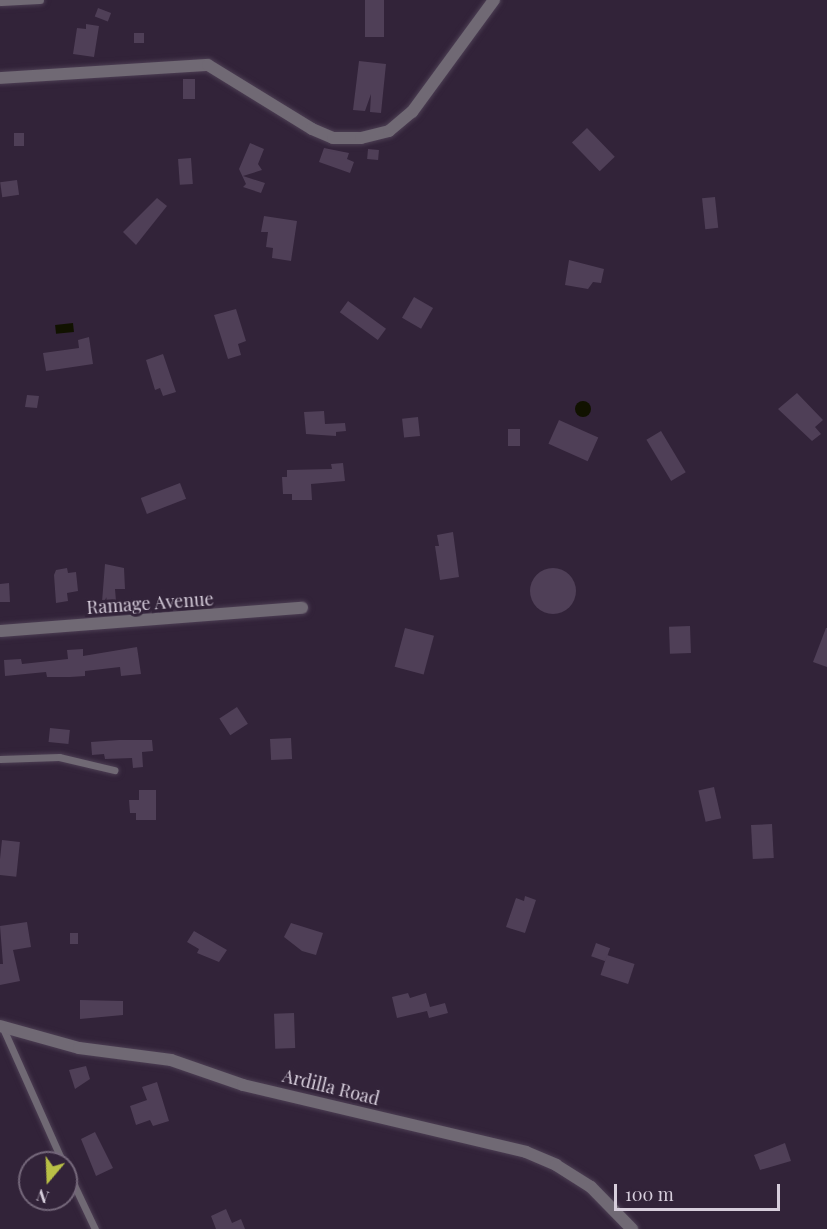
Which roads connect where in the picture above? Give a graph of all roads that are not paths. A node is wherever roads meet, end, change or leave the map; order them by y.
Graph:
1 (40, 0) edge
2 (494, 0) edge
3 (0, 2) edge
4 (0, 78) edge
5 (302, 608) dead end
6 (0, 631) edge
7 (0, 759) edge
8 (114, 770) dead end
9 (1, 1026) edge
10 (58, 1151) edge
11 (78, 1193) edge
12 (95, 1229) edge
13 (632, 1229) edge

1 - 3 lane
2 - 4 street
5 - 6 street, Ramage Avenue
7 - 8 lane
9 - 10 lane
9 - 13 street, Ardilla Road
11 - 12 lane

